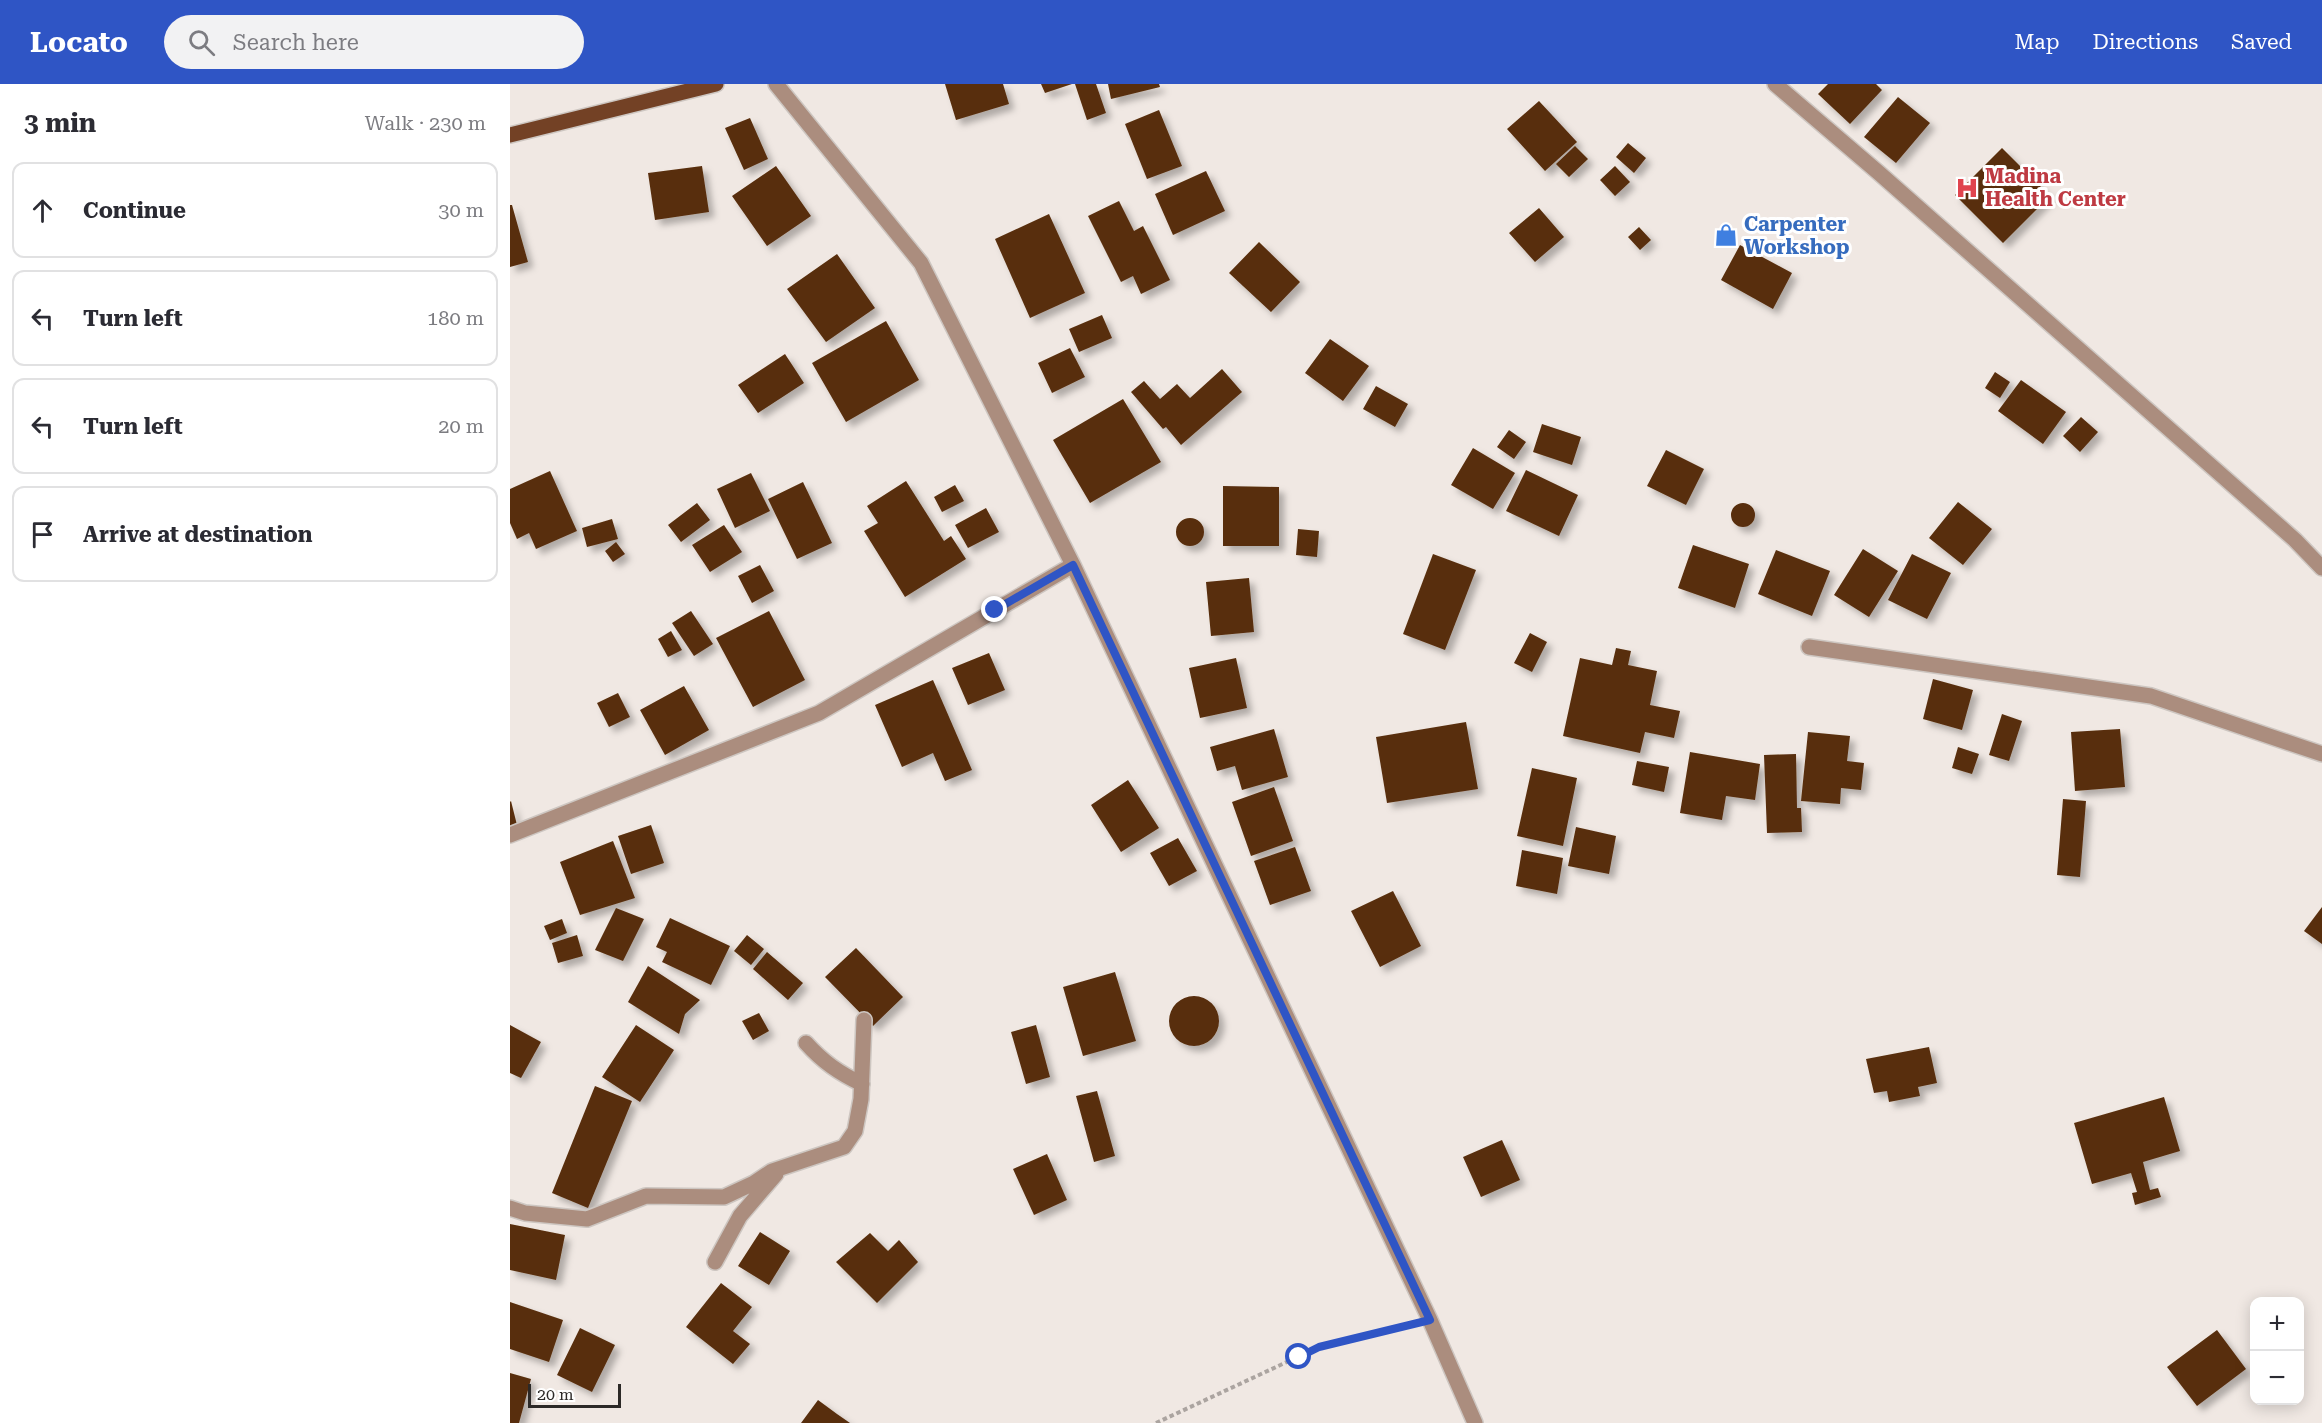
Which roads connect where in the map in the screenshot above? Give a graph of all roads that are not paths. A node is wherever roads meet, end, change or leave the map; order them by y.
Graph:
1 (716, 84) edge
2 (776, 84) edge
3 (1775, 84) edge
4 (510, 135) edge
5 (1073, 565) junction
6 (2322, 568) edge
7 (1809, 647) dead end
8 (2322, 754) edge
9 (510, 835) edge
10 (864, 1020) dead end
11 (806, 1042) dead end
12 (862, 1084) junction
13 (782, 1167) junction
14 (732, 1193) junction
15 (510, 1208) edge
16 (740, 1216) junction
17 (715, 1262) dead end
18 (1475, 1423) edge

1 - 4 main road
2 - 5 street
3 - 6 street
5 - 9 street
5 - 18 street
7 - 8 street
10 - 12 street
11 - 12 street
12 - 13 street
13 - 14 street
13 - 16 street
14 - 15 street
14 - 16 street
16 - 17 street

